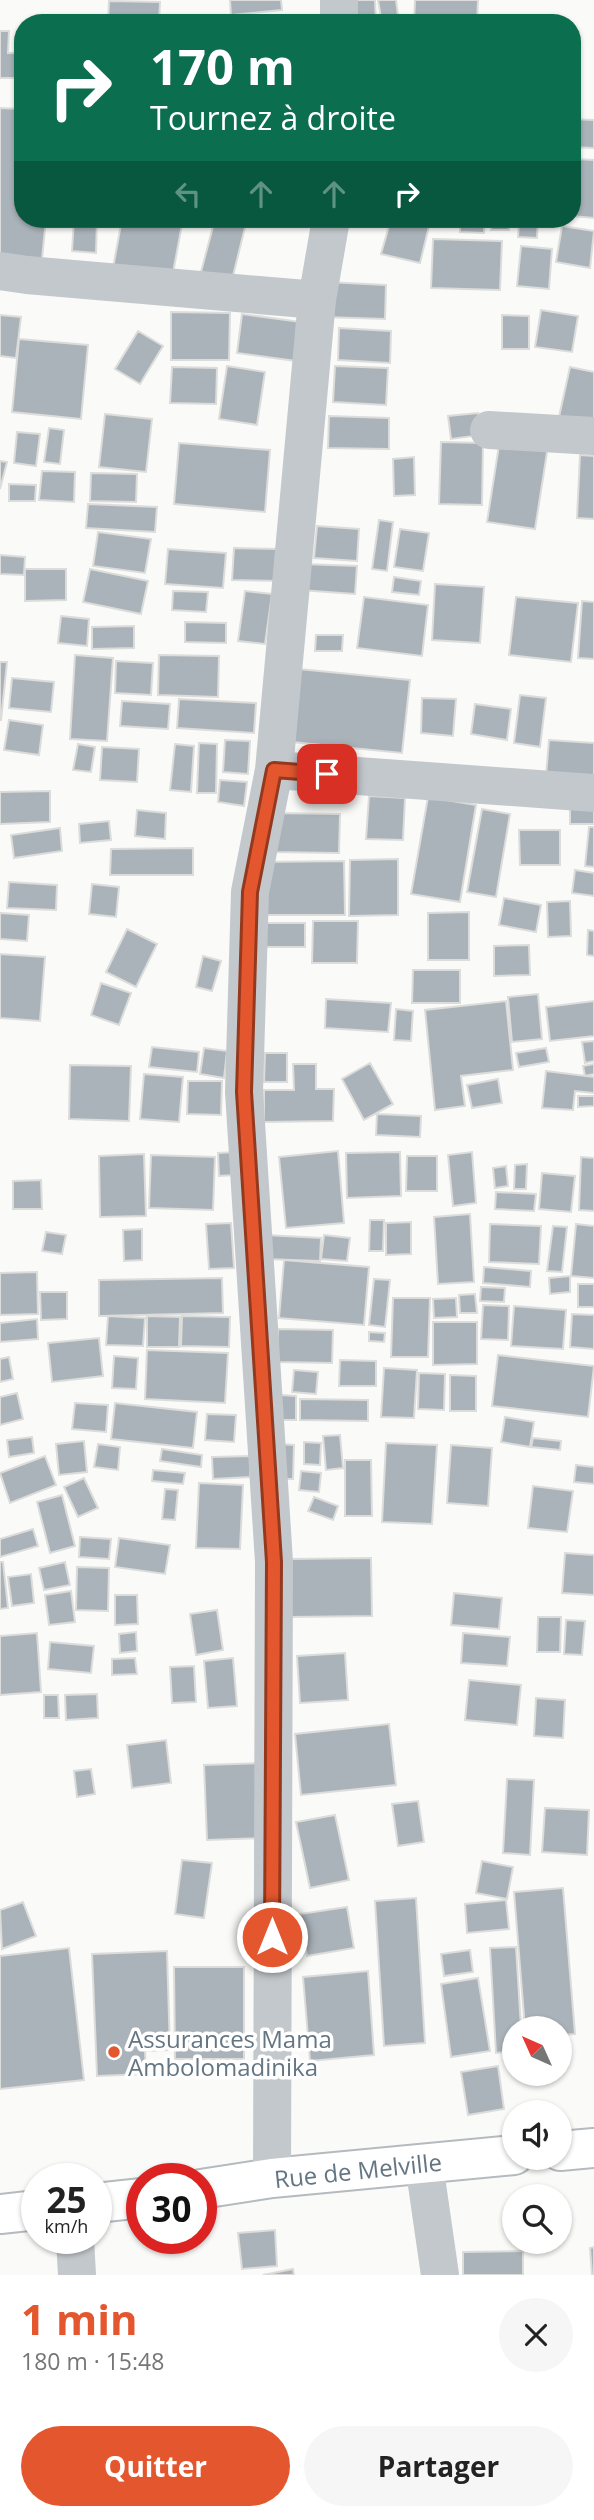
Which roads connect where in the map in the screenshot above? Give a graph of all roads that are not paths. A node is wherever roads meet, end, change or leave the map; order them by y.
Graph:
1 (329, 228) edge
2 (0, 271) edge
3 (317, 300) junction
4 (489, 430) dead end
5 (594, 436) edge
6 (274, 770) junction
7 (594, 793) edge
8 (594, 2148) edge
9 (572, 2150) edge
10 (502, 2156) edge
11 (424, 2164) junction
12 (272, 2178) junction
13 (217, 2187) edge
14 (21, 2212) edge
15 (0, 2214) edge
16 (76, 2254) edge
17 (77, 2275) edge
18 (440, 2275) edge

1 - 3 street
2 - 3 street
3 - 6 street
4 - 5 street
6 - 7 street
6 - 12 street
8 - 9 main road
10 - 11 main road, Rue de Melville
11 - 12 main road, Rue de Melville
11 - 18 street
12 - 13 main road, Rue de Melville
14 - 15 main road
16 - 17 street

